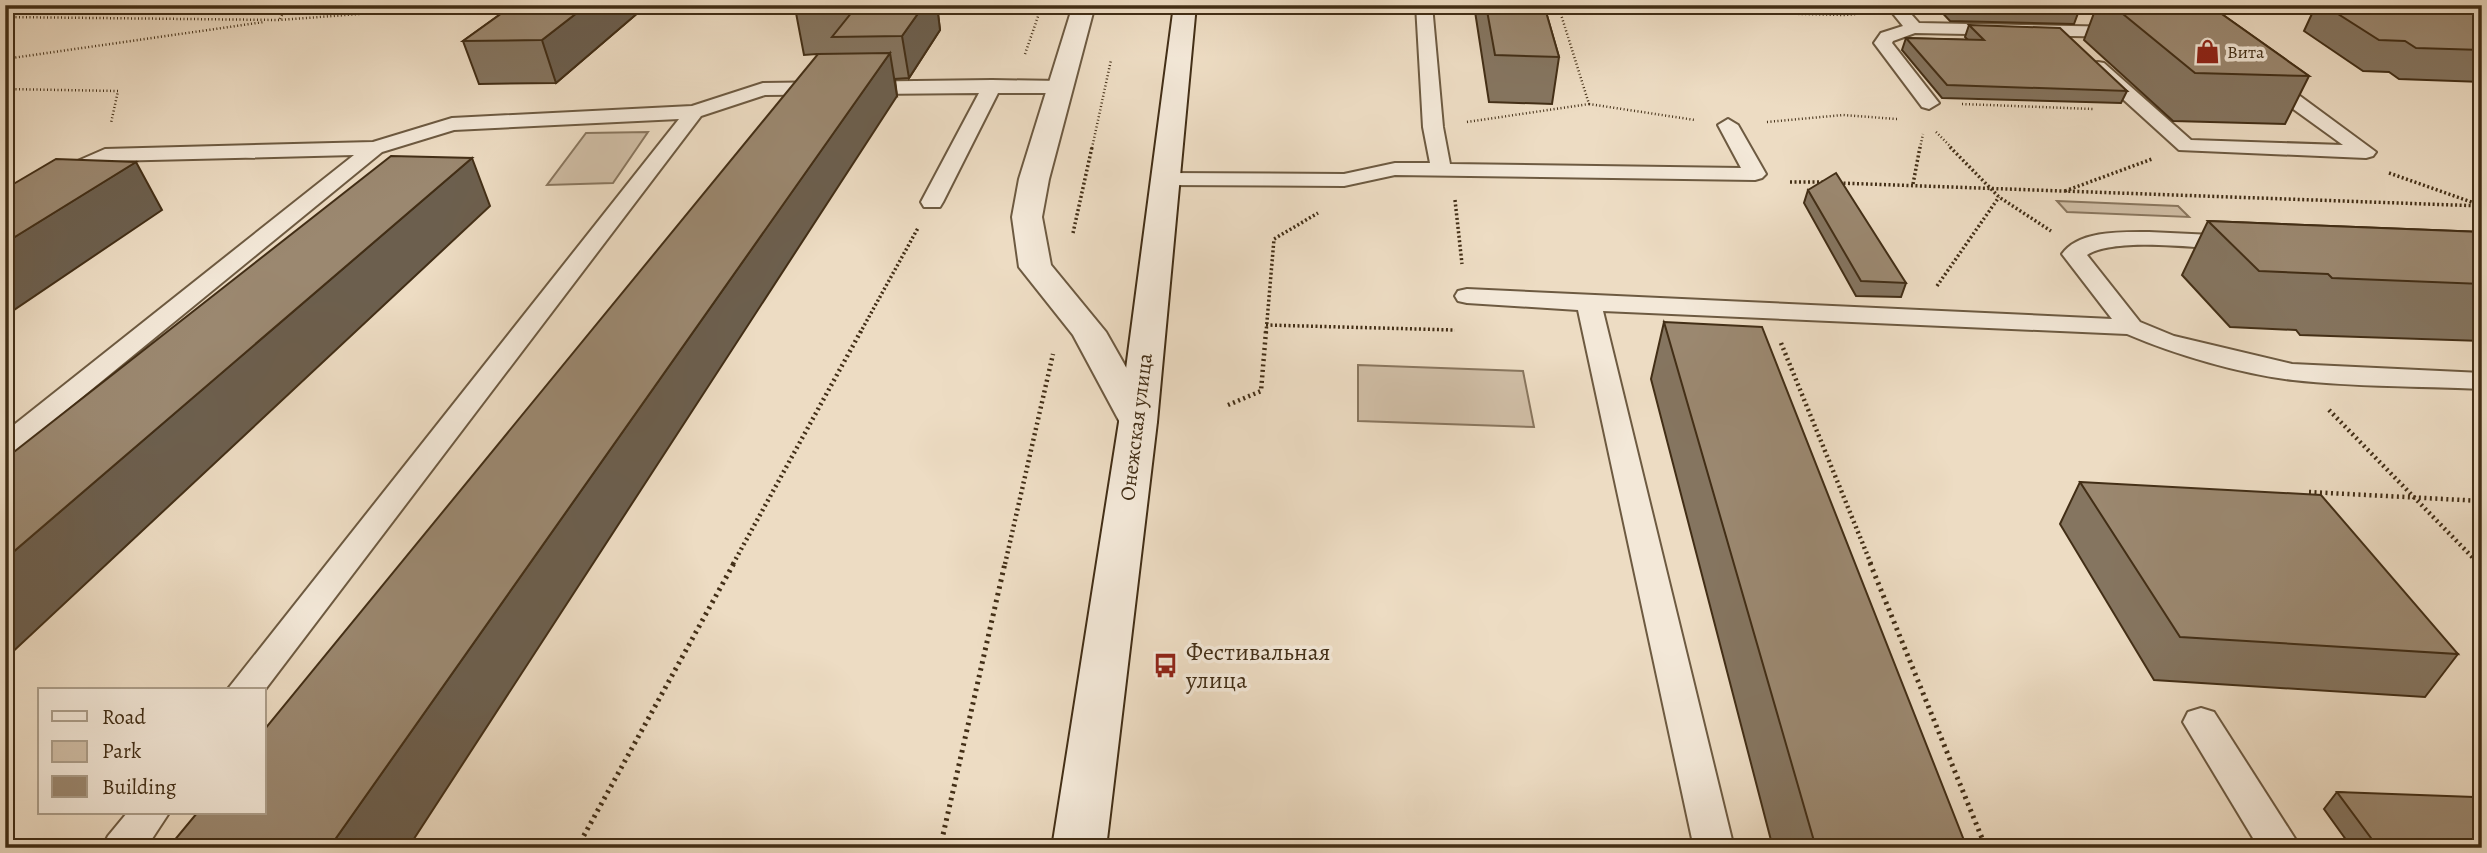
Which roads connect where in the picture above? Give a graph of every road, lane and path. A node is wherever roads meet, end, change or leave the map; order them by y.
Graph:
1 (287, 5) edge
2 (480, 5) edge
3 (1042, 5) edge
4 (1084, 5) edge
5 (1185, 5) edge
6 (1424, 5) edge
7 (1558, 5) edge
8 (1625, 5) edge
9 (1852, 5) edge
10 (1894, 5) edge
11 (2110, 12) dead end
12 (5, 17) edge
13 (279, 19) junction
14 (1913, 28) junction
15 (2061, 31) junction
16 (5, 59) edge
17 (1111, 59) dead end
18 (2246, 66) edge
19 (992, 86) junction
20 (1061, 87) junction
21 (5, 89) edge
22 (1589, 104) junction
23 (2143, 110) junction
24 (694, 112) junction
25 (1927, 112) junction
26 (1728, 125) junction
27 (1433, 127) junction
28 (2186, 146) junction
29 (375, 148) junction
30 (2329, 151) junction
31 (105, 155) junction
32 (1441, 168) junction
33 (1165, 179) junction
34 (1344, 180) junction
35 (1777, 181) dead end
36 (1913, 184) junction
37 (1992, 188) junction
38 (2063, 192) junction
39 (1999, 197) junction
40 (932, 202) joint
41 (2482, 206) edge
42 (5, 208) edge
43 (1457, 212) dead end
44 (1073, 234) dead end
45 (2250, 243) edge
46 (2074, 254) junction
47 (1467, 296) joint
48 (1588, 303) junction
49 (1767, 310) junction
50 (1915, 317) junction
51 (1266, 325) junction
52 (2131, 327) junction
53 (1458, 330) dead end
54 (1055, 345) dead end
55 (2292, 372) junction
56 (2482, 381) edge
57 (1228, 405) dead end
58 (1138, 422) junction
59 (5, 446) edge
60 (2309, 492) edge
61 (2412, 497) junction
62 (2482, 501) edge
63 (2482, 568) edge
64 (247, 688) edge
65 (2201, 722) dead end
66 (149, 814) edge
67 (122, 848) edge
68 (577, 848) edge
69 (940, 848) edge
70 (1079, 848) edge
71 (1714, 848) edge
72 (1986, 848) edge
73 (2281, 848) edge

1 - 13 path
2 - 13 path
3 - 19 path
4 - 20 main road
5 - 33 main road, Онежская улица
6 - 27 lane
7 - 22 path
8 - 9 path
10 - 14 lane
11 - 15 lane
12 - 13 path
13 - 16 path
14 - 15 lane
14 - 25 lane
15 - 23 lane
17 - 44 path
18 - 30 lane
19 - 20 lane
19 - 24 lane
19 - 40 lane
20 - 58 main road
21 - 31 path
22 - 26 path
22 - 27 path
23 - 25 path
23 - 28 lane
24 - 29 lane
24 - 64 lane
25 - 26 path
25 - 36 path
25 - 37 path
26 - 32 lane
27 - 32 lane
28 - 30 lane
28 - 38 path
29 - 31 lane
29 - 59 lane
30 - 41 path
31 - 42 lane
32 - 34 lane
33 - 34 lane
33 - 58 main road, Онежская улица
34 - 51 path
35 - 36 path
36 - 37 path
37 - 38 path
37 - 39 path
38 - 41 path
39 - 46 path
39 - 50 path
40 - 68 path
43 - 47 path
45 - 46 lane
46 - 52 lane
47 - 48 lane
48 - 49 lane
48 - 71 lane
49 - 50 lane
49 - 72 path
50 - 52 lane
51 - 53 path
51 - 57 path
52 - 55 lane
54 - 69 path
55 - 56 lane
55 - 61 path
58 - 70 main road, Онежская улица
60 - 61 path
61 - 62 path
61 - 63 path
65 - 73 lane
66 - 67 lane

